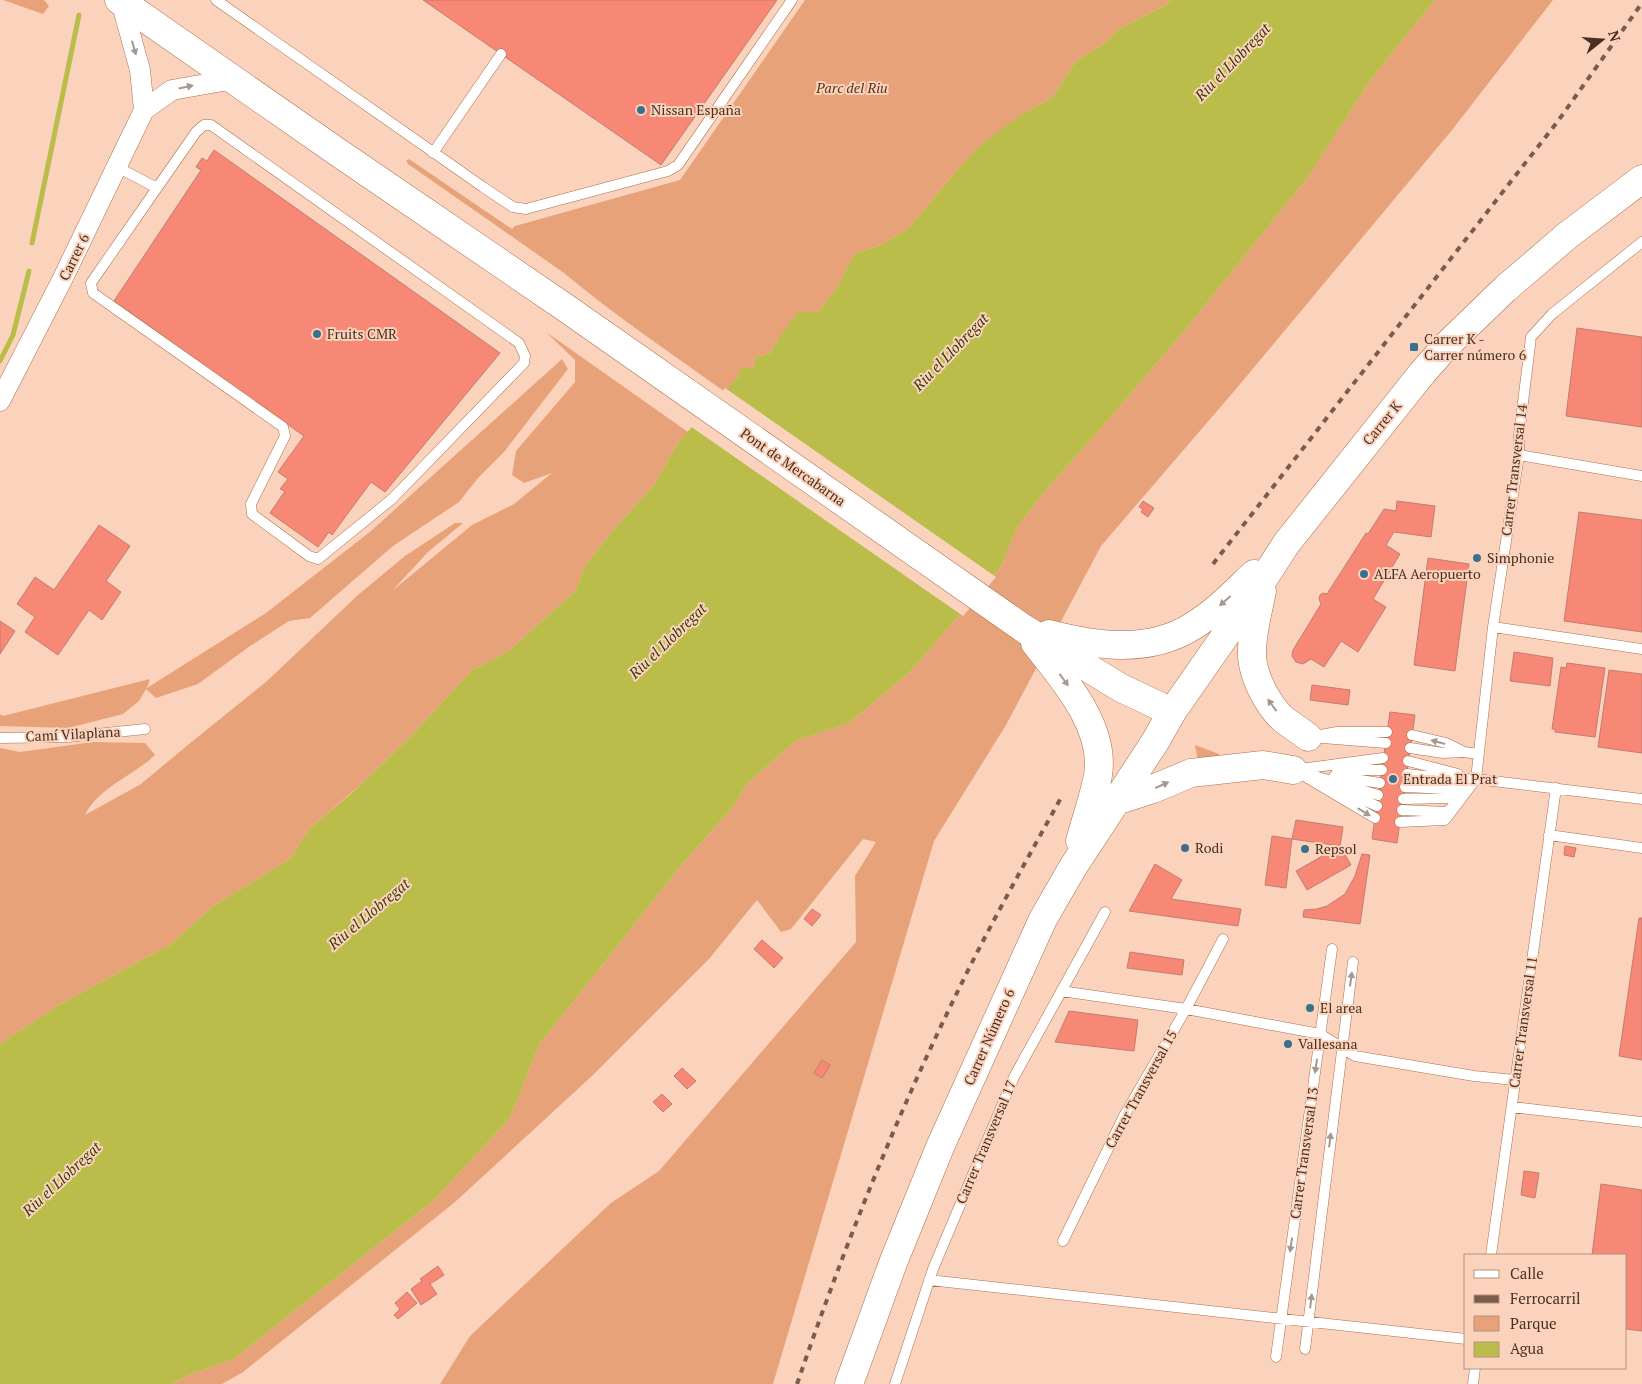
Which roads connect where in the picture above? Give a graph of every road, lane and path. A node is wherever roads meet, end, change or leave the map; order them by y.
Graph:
1 (120, 0) edge
2 (216, 0) edge
3 (792, 0) edge
4 (501, 54) dead end
5 (234, 79) junction
6 (144, 110) junction
7 (433, 152) junction
8 (117, 167) junction
9 (1642, 179) edge
10 (157, 188) junction
11 (1642, 242) edge
12 (0, 401) edge
13 (1518, 455) junction
14 (1642, 476) edge
15 (1286, 544) junction
16 (1264, 580) junction
17 (1493, 627) junction
18 (1023, 628) junction
19 (1642, 649) edge
20 (1172, 712) junction
21 (145, 729) dead end
22 (1412, 735) dead end
23 (1308, 737) joint
24 (1387, 737) dead end
25 (0, 738) edge
26 (1410, 748) dead end
27 (1464, 752) junction
28 (1478, 754) junction
29 (1384, 758) dead end
30 (1408, 761) dead end
31 (1293, 770) junction
32 (1382, 770) dead end
33 (1406, 774) dead end
34 (1476, 779) junction
35 (1380, 783) dead end
36 (1405, 787) dead end
37 (1556, 788) junction
38 (1378, 795) dead end
39 (1403, 798) dead end
40 (1642, 799) edge
41 (1116, 801) junction
42 (1377, 806) dead end
43 (1402, 810) dead end
44 (1375, 818) dead end
45 (1400, 822) dead end
46 (1549, 835) junction
47 (1642, 848) edge
48 (1073, 867) junction
49 (1105, 912) dead end
50 (1223, 939) dead end
51 (1332, 949) dead end
52 (1353, 962) dead end
53 (1061, 991) junction
54 (1186, 1009) junction
55 (1320, 1034) junction
56 (1342, 1047) junction
57 (1515, 1080) junction
58 (1512, 1107) junction
59 (1642, 1122) edge
60 (1063, 1241) dead end
61 (1491, 1254) edge
62 (929, 1280) junction
63 (1281, 1319) junction
64 (1308, 1323) junction
65 (1464, 1340) edge
66 (1305, 1350) dead end
67 (1276, 1356) dead end
68 (1476, 1369) edge
69 (850, 1384) edge
70 (895, 1384) edge
71 (1473, 1384) edge

1 - 5 main road, Pont de Mercabarna
1 -> 6 street
2 - 7 lane
3 - 7 lane
4 - 7 lane
6 -> 5 street, Carrer 6
5 - 18 main road, Pont de Mercabarna
6 - 8 street, Carrer 6
8 - 10 lane
8 - 12 street, Carrer 6
9 - 15 main road, Carrer K
10 - 10 lane
11 - 13 lane, Carrer Transversal 14
13 - 14 lane
13 - 17 lane, Carrer Transversal 14
15 - 16 main road, Carrer K
15 -> 18 main road
16 - 20 main road, Carrer K
23 -> 16 main road
17 - 19 lane
17 - 28 lane, Carrer Transversal 14
18 - 20 main road
18 -> 48 main road
20 - 41 main road, Carrer Número 6
21 - 25 lane, Camí Vilaplana
27 -> 22 lane
23 - 24 lane
26 - 27 lane
27 - 28 lane
28 - 34 lane, Carrer Transversal 14
29 - 31 lane
30 - 34 lane
31 - 32 lane
31 - 35 lane
31 - 38 lane
41 -> 31 main road
31 - 42 lane
31 -> 44 lane
33 - 34 lane
34 - 36 lane
34 - 37 lane
34 - 39 lane
34 - 43 lane
34 - 45 lane
37 - 40 lane
37 - 46 lane, Carrer Transversal 11
41 - 48 main road, Carrer Número 6
46 - 47 lane
46 - 57 lane, Carrer Transversal 11
48 - 69 main road, Carrer Número 6
49 - 53 lane, Carrer Transversal 17
50 - 54 lane, Carrer Transversal 15
51 - 55 lane, Carrer Transversal 13
56 -> 52 lane, Carrer Transversal 13
53 - 54 lane
53 - 62 lane, Carrer Transversal 17
54 - 55 lane
54 - 60 lane, Carrer Transversal 15
55 - 56 lane
55 -> 63 lane, Carrer Transversal 13
56 - 57 lane
64 -> 56 lane, Carrer Transversal 13
57 - 58 lane, Carrer Transversal 11
58 - 59 lane
58 - 61 lane, Carrer Transversal 11
62 - 63 lane
62 - 70 lane, Carrer Transversal 17
63 - 64 lane
63 - 67 lane, Carrer Transversal 13
64 - 65 lane
64 - 66 lane, Carrer Transversal 13
68 - 71 lane

